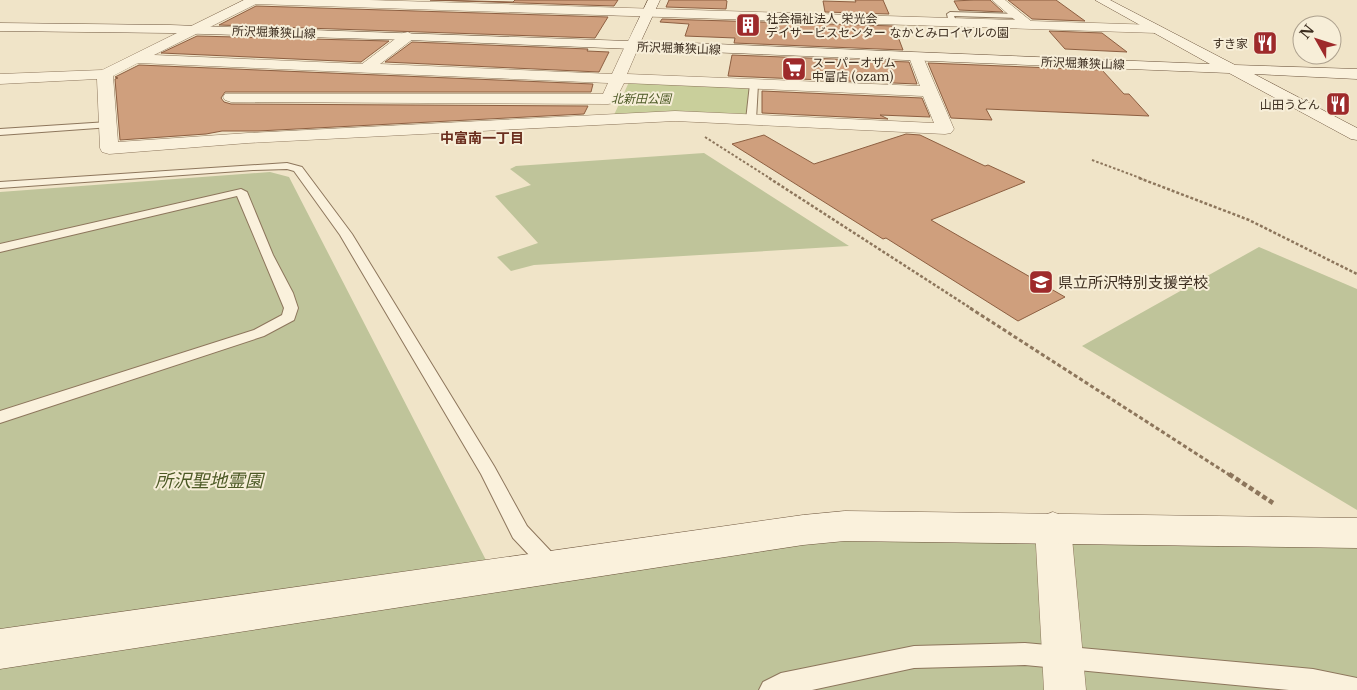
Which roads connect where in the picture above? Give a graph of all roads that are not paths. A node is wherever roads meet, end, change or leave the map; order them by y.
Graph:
1 (254, 0) edge
2 (571, 0) edge
3 (654, 0) edge
4 (738, 0) edge
5 (998, 0) edge
6 (1101, 0) edge
7 (331, 1) edge
8 (408, 2) edge
9 (488, 4) edge
10 (445, 6) junction
11 (896, 7) dead end
12 (563, 10) junction
13 (648, 13) junction
14 (735, 16) junction
15 (1018, 16) junction
16 (902, 21) junction
17 (0, 22) edge
18 (953, 23) junction
19 (1028, 25) junction
20 (0, 27) edge
21 (202, 27) junction
22 (419, 28) junction
23 (1157, 29) junction
24 (634, 43) junction
25 (912, 47) junction
26 (137, 59) junction
27 (1215, 61) junction
28 (218, 62) junction
29 (1357, 66) edge
30 (366, 68) junction
31 (1232, 69) junction
32 (105, 74) junction
33 (1357, 74) edge
34 (618, 78) junction
35 (0, 79) edge
36 (754, 84) junction
37 (929, 91) junction
38 (231, 97) junction
39 (608, 99) junction
40 (598, 120) junction
41 (751, 120) junction
42 (242, 124) junction
43 (108, 125) junction
44 (0, 132) edge
45 (1357, 135) edge
46 (0, 185) edge
47 (0, 248) edge
48 (0, 417) edge
49 (1053, 527) junction
50 (1357, 533) edge
51 (553, 567) junction
52 (0, 649) edge
53 (1064, 673) edge
54 (770, 690) edge
55 (1357, 690) edge

1 - 7 street
1 - 21 street
2 - 12 street
3 - 13 street
4 - 14 street
5 - 15 street
6 - 23 street
7 - 8 street
8 - 10 street
9 - 10 street
9 - 12 street
10 - 22 street
11 - 16 street
12 - 13 street
13 - 14 street
13 - 24 street
14 - 16 street
15 - 18 lane
15 - 19 street
16 - 18 street
16 - 25 street
17 - 21 street, 所沢堀兼狭山線
18 - 19 street
19 - 23 street
20 - 21 street, 所沢堀兼狭山線
21 - 22 street, 所沢堀兼狭山線
21 - 26 street
22 - 24 street, 所沢堀兼狭山線
22 - 30 street
23 - 27 street
24 - 25 street, 所沢堀兼狭山線
24 - 34 street
25 - 27 street, 所沢堀兼狭山線
25 - 31 street, 所沢堀兼狭山線
25 - 37 street
26 - 28 street
26 - 32 street
27 - 29 street, 所沢堀兼狭山線
27 - 31 street
28 - 30 street
28 - 38 street
30 - 34 street
31 - 33 street, 所沢堀兼狭山線
31 - 45 street
32 - 35 street
32 - 43 street
34 - 36 street
34 - 39 street
36 - 37 street
36 - 41 lane
37 - 41 street
38 - 39 street
38 - 42 street
39 - 40 street
40 - 41 street
40 - 42 street
42 - 43 street
43 - 44 lane
46 - 51 lane
47 - 48 lane
49 - 50 street
49 - 51 street
49 - 53 street
51 - 52 street
53 - 54 lane
53 - 55 lane

